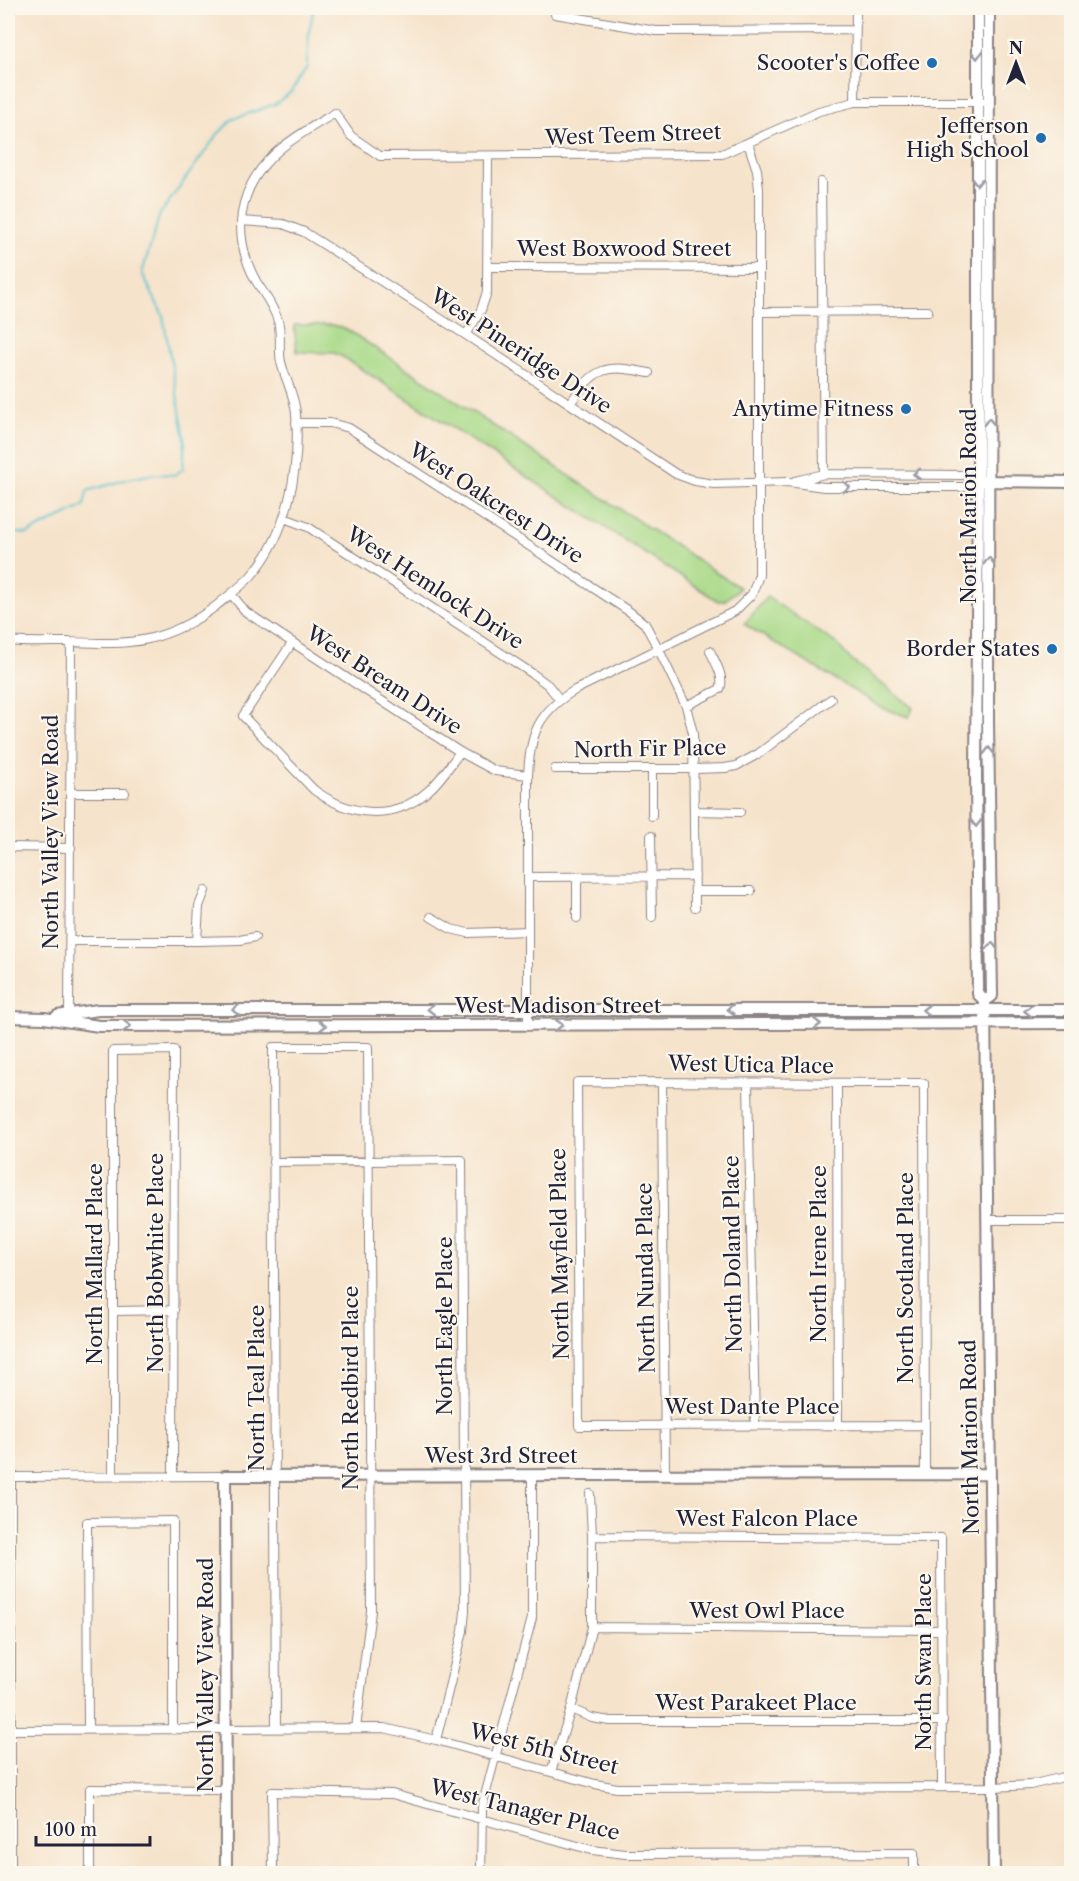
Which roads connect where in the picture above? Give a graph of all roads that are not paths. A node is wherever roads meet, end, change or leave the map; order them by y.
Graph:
1 (856, 8) edge
2 (978, 8) edge
3 (989, 8) edge
4 (555, 14) dead end
5 (855, 30) junction
6 (855, 102) junction
7 (977, 102) junction
8 (989, 102) junction
9 (748, 143) junction
10 (488, 156) junction
11 (821, 182) dead end
12 (241, 221) junction
13 (488, 267) junction
14 (759, 268) junction
15 (928, 311) dead end
16 (759, 312) junction
17 (822, 312) junction
18 (466, 335) junction
19 (649, 373) dead end
20 (570, 404) junction
21 (296, 423) junction
22 (824, 474) junction
23 (980, 481) junction
24 (788, 482) junction
25 (1071, 482) edge
26 (760, 483) junction
27 (284, 518) junction
28 (231, 594) junction
29 (8, 641) edge
30 (71, 642) junction
31 (292, 643) junction
32 (658, 648) junction
33 (710, 651) dead end
34 (559, 699) junction
35 (831, 699) dead end
36 (686, 706) junction
37 (460, 752) junction
38 (555, 769) dead end
39 (652, 769) junction
40 (695, 769) junction
41 (528, 775) junction
42 (71, 793) junction
43 (125, 793) dead end
44 (695, 811) junction
45 (740, 812) dead end
46 (652, 816) dead end
47 (651, 836) dead end
48 (8, 847) edge
49 (71, 848) junction
50 (8, 861) edge
51 (695, 876) junction
52 (577, 877) junction
53 (652, 877) junction
54 (528, 878) junction
55 (205, 891) dead end
56 (695, 891) junction
57 (751, 891) dead end
58 (695, 907) dead end
59 (431, 917) dead end
60 (652, 917) dead end
61 (577, 918) dead end
62 (528, 931) junction
63 (255, 937) dead end
64 (70, 941) junction
65 (197, 942) junction
66 (528, 1009) junction
67 (1071, 1010) edge
68 (985, 1011) junction
69 (8, 1017) edge
70 (69, 1018) junction
71 (1071, 1023) edge
72 (528, 1026) junction
73 (273, 1047) joint
74 (174, 1050) joint
75 (577, 1082) joint
76 (662, 1082) junction
77 (748, 1083) junction
78 (924, 1083) joint
79 (837, 1084) junction
80 (369, 1160) junction
81 (273, 1162) junction
82 (988, 1220) junction
83 (1071, 1220) edge
84 (174, 1310) junction
85 (114, 1311) junction
86 (755, 1424) junction
87 (838, 1425) junction
88 (925, 1425) junction
89 (579, 1426) joint
90 (665, 1426) junction
91 (926, 1474) junction
92 (990, 1474) junction
93 (369, 1475) junction
94 (464, 1475) junction
95 (532, 1475) junction
96 (666, 1475) junction
97 (113, 1476) junction
98 (173, 1476) junction
99 (225, 1476) junction
100 (275, 1476) junction
101 (590, 1494) dead end
102 (592, 1536) junction
103 (941, 1538) joint
104 (591, 1627) junction
105 (942, 1630) junction
106 (571, 1708) junction
107 (943, 1721) junction
108 (276, 1728) junction
109 (356, 1728) junction
110 (10, 1730) edge
111 (88, 1730) junction
112 (173, 1730) junction
113 (225, 1730) junction
114 (436, 1740) junction
115 (495, 1756) junction
116 (551, 1772) junction
117 (1071, 1775) edge
118 (942, 1786) junction
119 (994, 1787) junction
120 (226, 1790) junction
121 (481, 1818) junction
122 (10, 1826) edge
123 (11, 1874) edge
124 (90, 1874) edge
125 (226, 1874) edge
126 (273, 1874) edge
127 (482, 1874) edge
128 (914, 1874) edge
129 (994, 1874) edge

1 - 5 street
2 -> 7 street, North Marion Road
3 - 8 street, North Marion Road
4 - 5 street
5 - 6 street
6 - 7 street, West Teem Street
6 - 9 street, West Teem Street
7 - 8 street, West Teem Street
7 -> 23 street, North Marion Road
23 -> 8 street, North Marion Road
9 - 10 street, West Teem Street
9 - 14 street
10 - 12 street, West Teem Street
10 - 13 street
11 - 17 street
12 - 18 street, West Pineridge Drive
12 - 21 street
13 - 14 street, West Boxwood Street
13 - 18 street
14 - 16 street
15 - 17 street
16 - 17 street
16 - 26 street
17 - 22 street
18 - 20 street, West Pineridge Drive
19 - 20 street
20 - 26 street, West Pineridge Drive
21 - 27 street
21 - 32 street, West Oakcrest Drive
23 -> 22 street, West Pineridge Drive
22 - 24 street, West Pineridge Drive
24 -> 23 street, West Pineridge Drive
23 - 25 street
23 - 68 street, North Marion Road
24 - 26 street, West Pineridge Drive
26 - 32 street
27 - 28 street
27 - 34 street, West Hemlock Drive
28 - 30 street
28 - 31 street, West Bream Drive
29 - 30 street
30 - 42 street, North Valley View Road
31 - 37 street, West Bream Drive
31 - 37 street
32 - 34 street
32 - 36 street, West Oakcrest Drive
33 - 36 street
34 - 41 street
35 - 40 street, North Fir Place
36 - 40 street, West Oakcrest Drive
37 - 41 street, West Bream Drive
38 - 39 street, North Fir Place
39 - 40 street, North Fir Place
39 - 46 street
40 - 44 street, West Oakcrest Drive
41 - 54 street
42 - 43 street
42 - 49 street, North Valley View Road
44 - 45 street
44 - 51 street, West Oakcrest Drive
47 - 53 street
48 - 49 street
48 - 50 street
49 - 64 street, North Valley View Road
51 - 53 street
51 - 56 street, West Oakcrest Drive
52 - 53 street
52 - 54 street
52 - 61 street
53 - 60 street
54 - 62 street
55 - 65 street
56 - 57 street
56 - 58 street, West Oakcrest Drive
59 - 62 street
62 - 66 street
63 - 65 street
64 - 65 street
64 - 70 street, North Valley View Road
68 -> 66 street, West Madison Street
66 -> 70 street, West Madison Street
66 - 72 street
67 -> 68 street, West Madison Street
68 - 71 street, West Madison Street
72 -> 68 street, West Madison Street
68 - 82 street, North Marion Road
69 - 70 street, West Madison Street
70 -> 72 street, West Madison Street
73 - 80 street, North Redbird Place
73 - 81 street, North Teal Place
74 - 84 street, North Bobwhite Place
74 - 85 street, North Mallard Place
75 - 76 street, West Utica Place
75 - 89 street, North Mayfield Place
76 - 77 street, West Utica Place
76 - 90 street, North Nunda Place
77 - 79 street, West Utica Place
77 - 86 street, North Doland Place
78 - 79 street, West Utica Place
78 - 88 street, North Scotland Place
79 - 87 street, North Irene Place
80 - 81 street
80 - 93 street, North Redbird Place
80 - 94 street, North Eagle Place
81 - 100 street, North Teal Place
82 - 83 street
82 - 92 street, North Marion Road
84 - 85 street
84 - 98 street, North Bobwhite Place
85 - 97 street, North Mallard Place
86 - 87 street, West Dante Place
86 - 90 street, West Dante Place
87 - 88 street, West Dante Place
88 - 91 street, North Scotland Place
89 - 90 street, West Dante Place
90 - 96 street, North Nunda Place
91 - 92 street, West 3rd Street
91 - 96 street, West 3rd Street
92 - 119 street, North Marion Road
93 - 94 street, West 3rd Street
93 - 100 street, West 3rd Street
93 - 109 street, North Redbird Place
94 - 95 street, West 3rd Street
94 - 114 street, North Eagle Place
95 - 96 street, West 3rd Street
95 - 115 street
97 - 98 street, West 3rd Street
97 - 110 street, West 3rd Street
98 - 99 street, West 3rd Street
99 - 100 street, West 3rd Street
99 - 113 street, North Valley View Road
100 - 108 street, North Teal Place
101 - 102 street
102 - 103 street, West Falcon Place
102 - 104 street
103 - 105 street, North Swan Place
104 - 105 street, West Owl Place
104 - 106 street
105 - 107 street, North Swan Place
106 - 107 street, West Parakeet Place
106 - 116 street
107 - 118 street, North Swan Place
108 - 109 street, West 5th Street
108 - 113 street, West 5th Street
109 - 114 street, West 5th Street
110 - 111 street, West 5th Street
110 - 122 street
111 - 112 street, West 5th Street
111 - 112 street
112 - 113 street, West 5th Street
113 - 120 street, North Valley View Road
114 - 115 street, West 5th Street
115 - 116 street, West 5th Street
115 - 121 street
116 - 118 street, West 5th Street
117 - 119 street, West 5th Street
118 - 119 street, West 5th Street
119 - 129 street, North Marion Road
120 - 124 street
120 - 125 street, North Valley View Road
121 - 126 street, West Tanager Place
121 - 127 street
121 - 128 street, West Tanager Place
122 - 123 street

